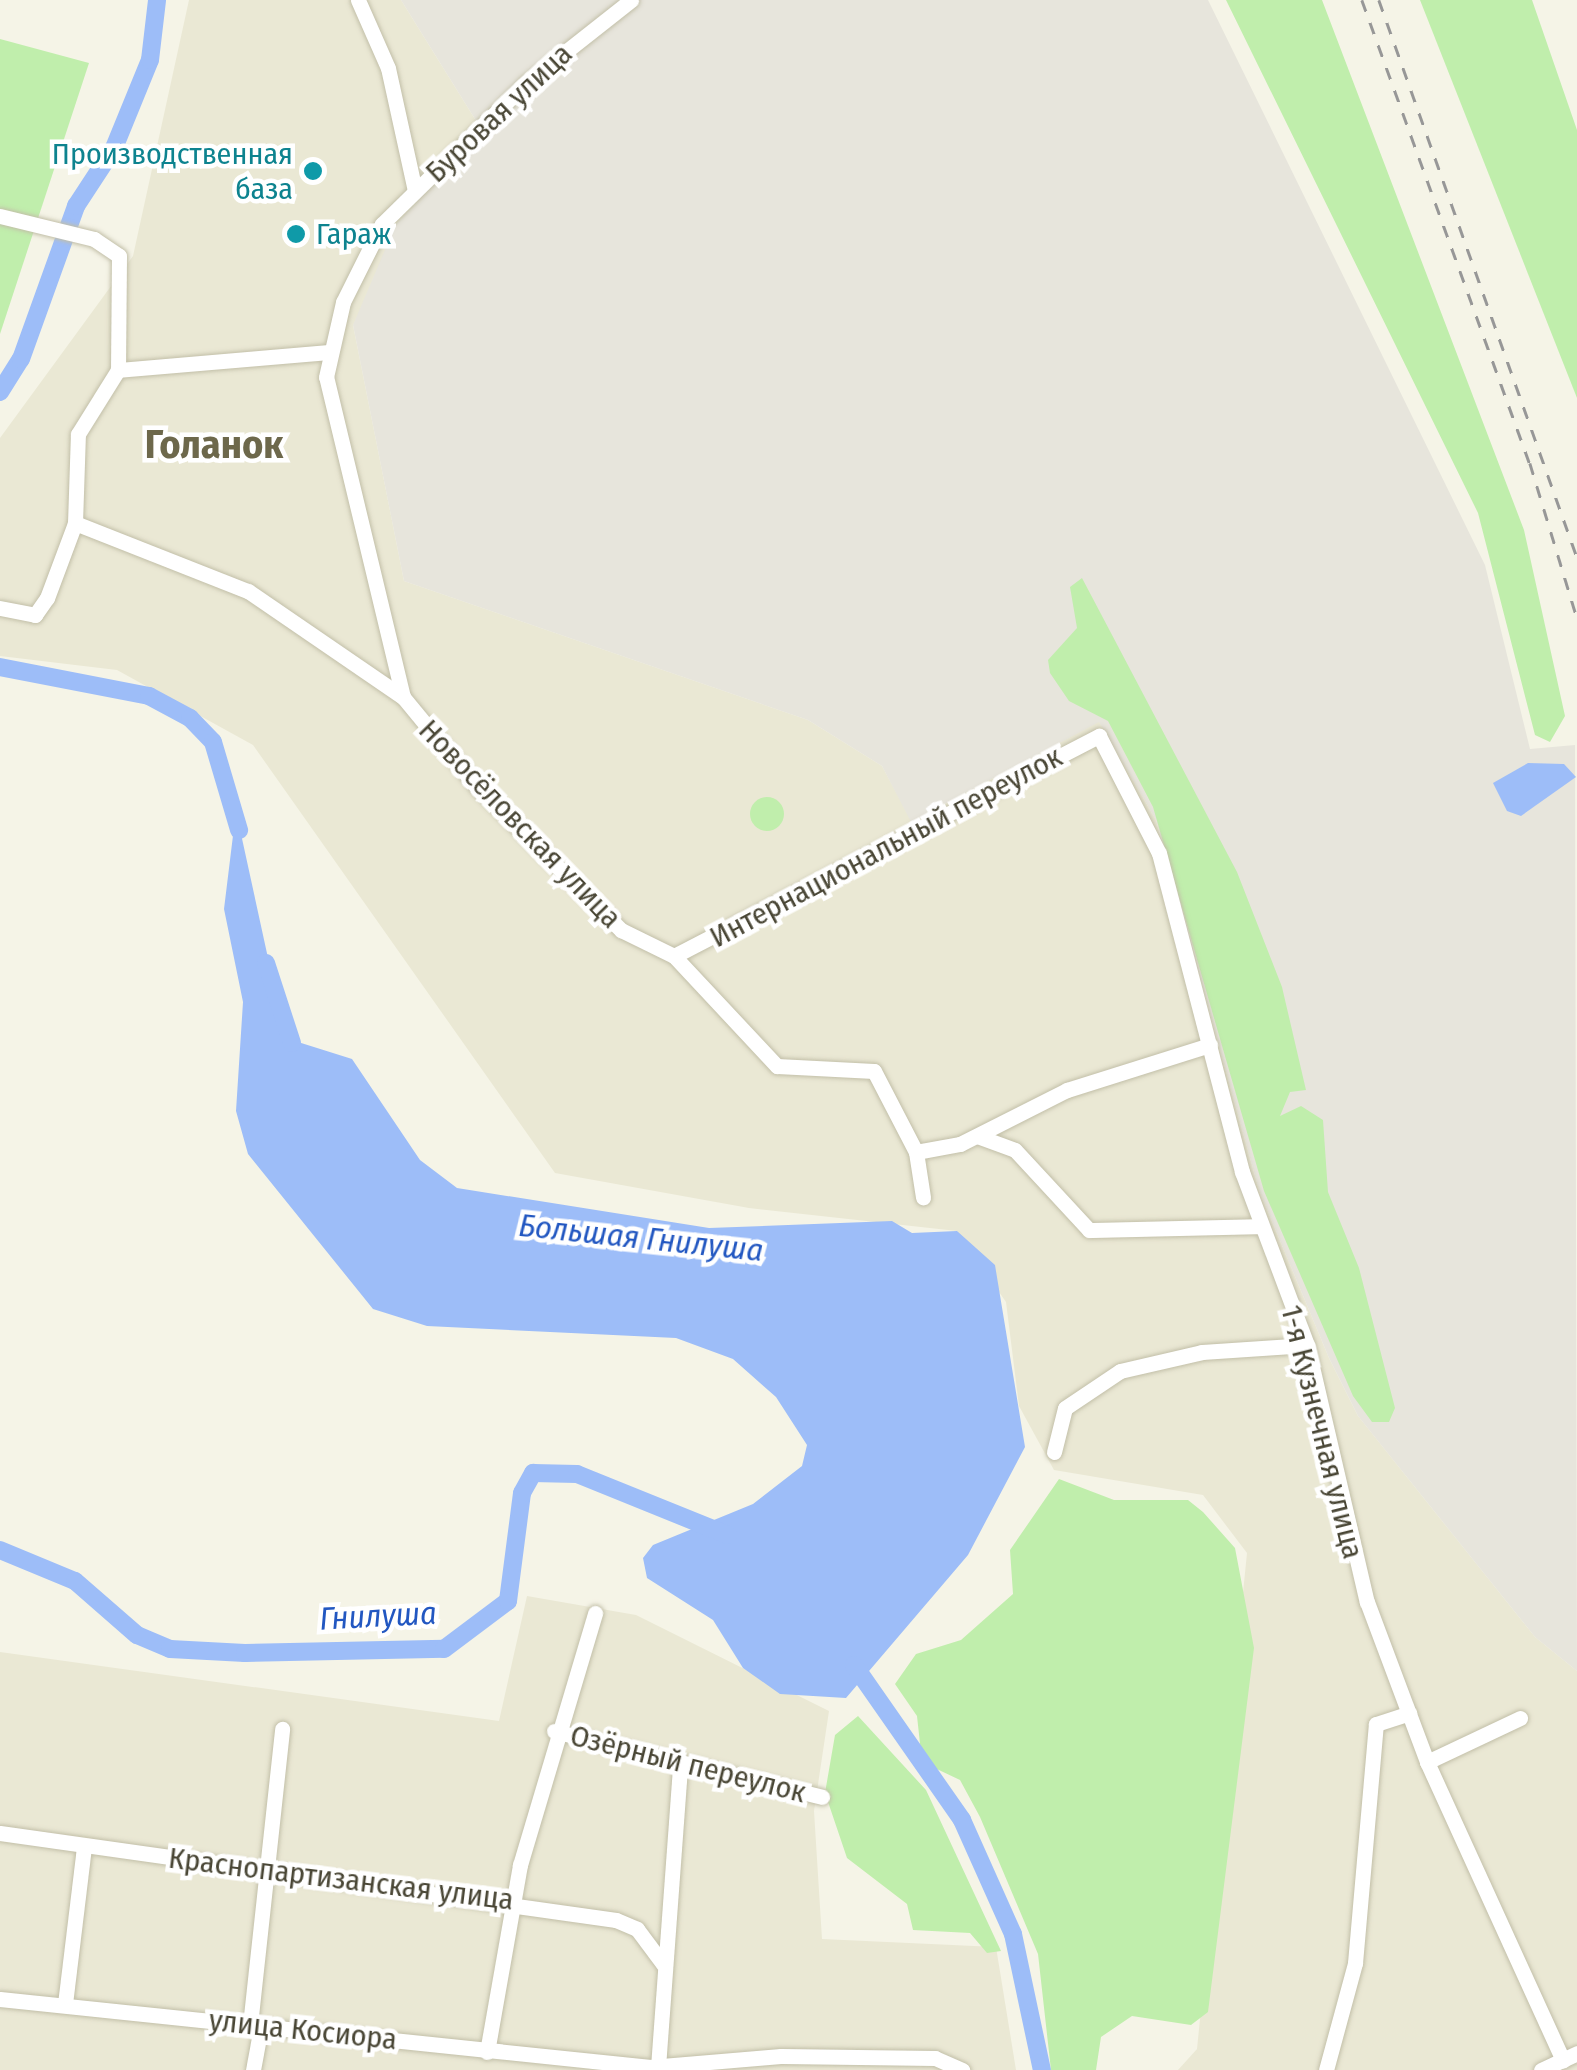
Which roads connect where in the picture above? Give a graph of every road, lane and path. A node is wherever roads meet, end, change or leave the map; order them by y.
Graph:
1 (358, 0) edge
2 (631, 0) edge
3 (415, 190) junction
4 (0, 216) edge
5 (327, 352) junction
6 (118, 370) junction
7 (75, 523) junction
8 (0, 608) edge
9 (403, 697) junction
10 (1098, 736) joint
11 (674, 956) junction
12 (1210, 1045) junction
13 (977, 1136) junction
14 (916, 1152) junction
15 (923, 1198) dead end
16 (1259, 1226) junction
17 (1307, 1345) junction
18 (1054, 1452) dead end
19 (595, 1612) dead end
20 (1409, 1713) junction
21 (1520, 1718) dead end
22 (282, 1728) dead end
23 (554, 1731) junction
24 (1427, 1762) junction
25 (680, 1768) junction
26 (822, 1797) dead end
27 (0, 1833) edge
28 (84, 1846) junction
29 (262, 1872) junction
30 (512, 1900) junction
31 (663, 1964) junction
32 (0, 1999) edge
33 (65, 2004) junction
34 (255, 2026) junction
35 (487, 2052) junction
36 (1570, 2056) edge
37 (652, 2068) edge
38 (253, 2070) edge
39 (962, 2070) edge
40 (1326, 2070) edge
41 (1541, 2070) edge

1 - 3 street, Буровая улица
2 - 3 street, Буровая улица
3 - 5 street, Буровая улица
4 - 6 street
5 - 6 street
5 - 9 street
6 - 7 street
7 - 8 street
7 - 9 street, Новосёловская улица
9 - 11 street, Новосёловская улица
10 - 11 street, Интернациональный переулок
10 - 12 street, 1-я Кузнечная улица
11 - 14 street, Новосёловская улица
12 - 13 street
12 - 16 street, 1-я Кузнечная улица
13 - 14 street
13 - 16 street
14 - 15 street, Новосёловская улица
16 - 17 street, 1-я Кузнечная улица
17 - 18 street
17 - 20 street, 1-я Кузнечная улица
19 - 23 street
20 - 24 street, 1-я Кузнечная улица
20 - 40 street
21 - 24 street
22 - 29 street
23 - 25 street, Озёрный переулок
23 - 30 street
24 - 36 street, 1-я Кузнечная улица
25 - 26 street, Озёрный переулок
25 - 31 street
27 - 28 street, Краснопартизанская улица
28 - 29 street, Краснопартизанская улица
28 - 33 street
29 - 30 street, Краснопартизанская улица
29 - 34 street
30 - 31 street, Краснопартизанская улица
30 - 35 street
31 - 37 street
32 - 33 street, улица Косиора
33 - 34 street, улица Косиора
34 - 35 street, улица Косиора
34 - 38 street
35 - 37 street, улица Косиора
36 - 41 street
37 - 39 street, улица Косиора

